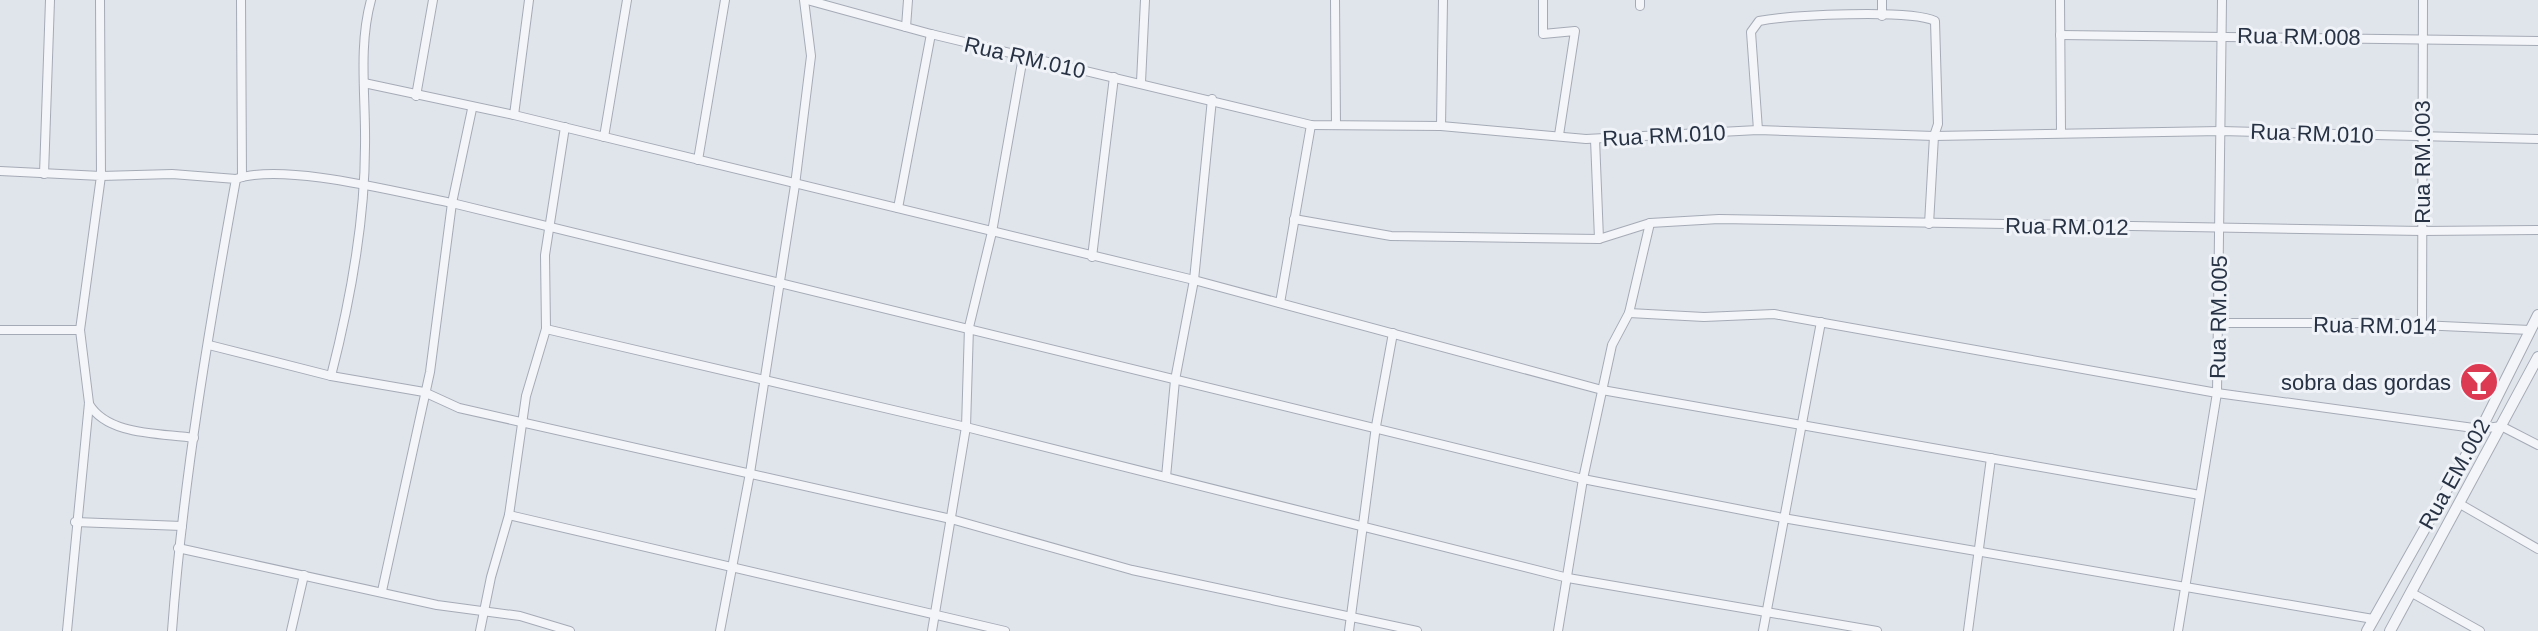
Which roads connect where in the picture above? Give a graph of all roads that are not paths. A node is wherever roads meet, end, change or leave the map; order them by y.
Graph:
1 (50, 0) edge
2 (100, 0) edge
3 (241, 0) edge
4 (371, 0) edge
5 (433, 0) edge
6 (529, 0) edge
7 (627, 0) edge
8 (725, 0) edge
9 (806, 0) edge
10 (908, 0) edge
11 (1145, 0) edge
12 (1335, 0) edge
13 (1443, 0) edge
14 (1543, 0) edge
15 (1882, 0) edge
16 (2060, 0) edge
17 (2222, 0) edge
18 (2423, 0) edge
19 (1882, 16) junction
20 (906, 27) junction
21 (931, 34) junction
22 (2060, 35) junction
23 (2222, 35) junction
24 (2421, 38) junction
25 (2538, 41) edge
26 (1023, 57) junction
27 (1114, 77) junction
28 (1141, 82) junction
29 (364, 83) junction
30 (416, 96) junction
31 (1212, 99) junction
32 (472, 109) junction
33 (514, 115) junction
34 (1311, 125) junction
35 (1336, 125) junction
36 (1441, 126) junction
37 (565, 127) junction
38 (1758, 130) junction
39 (2221, 131) junction
40 (2061, 132) junction
41 (1559, 135) junction
42 (1934, 136) junction
43 (604, 137) junction
44 (2423, 137) junction
45 (1595, 139) junction
46 (2538, 139) edge
47 (698, 160) junction
48 (0, 171) edge
49 (44, 174) junction
50 (101, 176) junction
51 (239, 178) junction
52 (795, 185) junction
53 (363, 186) junction
54 (452, 203) junction
55 (898, 208) junction
56 (1294, 219) junction
57 (1650, 223) junction
58 (1929, 224) junction
59 (549, 227) junction
60 (2220, 228) junction
61 (2538, 230) edge
62 (2422, 231) junction
63 (992, 232) junction
64 (1599, 239) junction
65 (1092, 257) junction
66 (778, 280) junction
67 (1194, 280) junction
68 (1280, 303) junction
69 (1629, 313) junction
70 (2538, 315) edge
71 (1821, 322) junction
72 (2219, 323) junction
73 (2422, 325) junction
74 (969, 327) junction
75 (546, 329) junction
76 (0, 330) edge
77 (80, 330) junction
78 (2530, 330) junction
79 (1393, 333) junction
80 (209, 345) junction
81 (2538, 357) edge
82 (331, 376) junction
83 (1175, 380) junction
84 (765, 381) junction
85 (1602, 390) junction
86 (424, 392) junction
87 (2217, 393) junction
88 (89, 403) junction
89 (521, 422) junction
90 (1376, 426) junction
91 (1801, 426) junction
92 (2501, 426) junction
93 (966, 427) junction
94 (2481, 429) junction
95 (194, 438) junction
96 (2538, 445) edge
97 (1991, 458) junction
98 (750, 473) junction
99 (1166, 477) junction
100 (1583, 479) junction
101 (2200, 495) junction
102 (2460, 504) junction
103 (509, 515) junction
104 (1783, 518) junction
105 (951, 519) junction
106 (75, 522) junction
107 (182, 526) junction
108 (1362, 527) junction
109 (178, 548) junction
110 (2538, 549) edge
111 (1980, 552) junction
112 (733, 568) junction
113 (304, 575) junction
114 (1568, 578) junction
115 (2185, 587) junction
116 (382, 591) junction
117 (2412, 593) junction
118 (484, 611) junction
119 (935, 613) junction
120 (1767, 613) junction
121 (1351, 615) junction
122 (2373, 619) junction
123 (67, 631) edge
124 (172, 631) edge
125 (291, 631) edge
126 (480, 631) edge
127 (570, 631) edge
128 (720, 631) edge
129 (932, 631) edge
130 (1005, 631) edge
131 (1349, 631) edge
132 (1417, 631) edge
133 (1558, 631) edge
134 (1763, 631) edge
135 (1877, 631) edge
136 (1968, 631) edge
137 (2178, 631) edge
138 (2367, 631) edge
139 (2390, 631) edge
140 (2480, 631) edge

1 - 49 street
2 - 50 street
3 - 51 street
4 - 29 street
5 - 30 street
6 - 33 street
7 - 43 street
8 - 47 street
9 - 20 street, Rua RM.010
9 - 52 street
10 - 20 street
11 - 28 street
12 - 35 street
13 - 36 street
14 - 41 street
15 - 19 street
16 - 22 street
17 - 23 street, Rua RM.005
18 - 24 street, Rua RM.003
19 - 38 street
19 - 42 street
20 - 21 street, Rua RM.010
21 - 26 street, Rua RM.010
21 - 55 street
22 - 23 street, Rua RM.008
22 - 40 street
23 - 24 street, Rua RM.008
23 - 39 street, Rua RM.005
24 - 25 street, Rua RM.008
24 - 44 street, Rua RM.003
26 - 27 street, Rua RM.010
26 - 63 street
27 - 28 street, Rua RM.010
27 - 65 street
28 - 31 street, Rua RM.010
29 - 30 street
29 - 53 street
30 - 32 street
31 - 34 street, Rua RM.010
31 - 67 street
32 - 33 street
32 - 54 street
33 - 37 street
34 - 35 street, Rua RM.010
34 - 56 street
35 - 36 street, Rua RM.010
36 - 41 street, Rua RM.010
37 - 43 street
37 - 59 street
38 - 42 street, Rua RM.010
38 - 45 street, Rua RM.010
39 - 40 street, Rua RM.010
39 - 44 street, Rua RM.010
39 - 60 street, Rua RM.005
40 - 42 street, Rua RM.010
41 - 45 street, Rua RM.010
42 - 58 street
43 - 47 street
44 - 46 street, Rua RM.010
44 - 62 street, Rua RM.003
45 - 64 street
47 - 52 street
48 - 49 street
49 - 50 street
50 - 51 street
50 - 77 street
51 - 53 street
51 - 80 street
52 - 55 street
52 - 66 street
53 - 54 street
53 - 82 street
54 - 59 street
54 - 86 street
55 - 63 street
56 - 64 street, Rua RM.012
56 - 68 street
57 - 58 street, Rua RM.012
57 - 64 street, Rua RM.012
57 - 69 street
58 - 60 street, Rua RM.012
59 - 66 street
59 - 75 street
60 - 62 street, Rua RM.012
60 - 72 street, Rua RM.005
61 - 62 street, Rua RM.012
62 - 73 street, Rua RM.003
63 - 65 street
63 - 74 street
65 - 67 street
66 - 74 street
66 - 84 street
67 - 68 street
67 - 83 street
68 - 79 street
69 - 71 street
69 - 85 street
70 - 78 street, Rua EM.002
71 - 87 street
71 - 91 street
72 - 73 street, Rua RM.014
72 - 87 street, Rua RM.005
73 - 78 street, Rua RM.014
74 - 83 street
74 - 93 street
75 - 84 street
75 - 89 street
76 - 77 street
77 - 88 street
78 - 94 street, Rua EM.002
79 - 85 street
79 - 90 street
80 - 82 street
80 - 95 street
81 - 92 street, Rua EM.002
82 - 86 street
83 - 90 street
83 - 99 street
84 - 93 street
84 - 98 street
85 - 91 street
85 - 100 street
86 - 89 street
86 - 116 street
87 - 94 street
87 - 101 street, Rua RM.005
88 - 95 street
88 - 106 street
89 - 98 street
89 - 103 street
90 - 100 street
90 - 108 street
91 - 97 street
91 - 104 street
92 - 94 street
92 - 96 street
92 - 102 street, Rua EM.002
93 - 99 street
93 - 105 street
94 - 122 street, Rua EM.002
95 - 107 street
97 - 101 street
97 - 111 street
98 - 105 street
98 - 112 street
99 - 108 street
100 - 104 street
100 - 114 street
101 - 115 street, Rua RM.005
102 - 110 street
102 - 117 street, Rua EM.002
103 - 112 street
103 - 118 street
104 - 111 street
104 - 120 street
105 - 119 street
105 - 121 street
106 - 107 street
106 - 123 street
107 - 109 street
108 - 114 street
108 - 121 street
109 - 113 street
109 - 124 street
111 - 115 street
111 - 136 street
112 - 119 street
112 - 128 street
113 - 116 street
113 - 125 street
114 - 120 street
114 - 133 street
115 - 122 street
115 - 137 street, Rua RM.005
116 - 118 street
117 - 139 street, Rua EM.002
117 - 140 street
118 - 126 street
118 - 127 street
119 - 129 street
119 - 130 street
120 - 134 street
120 - 135 street
121 - 131 street
121 - 132 street
122 - 138 street, Rua EM.002

